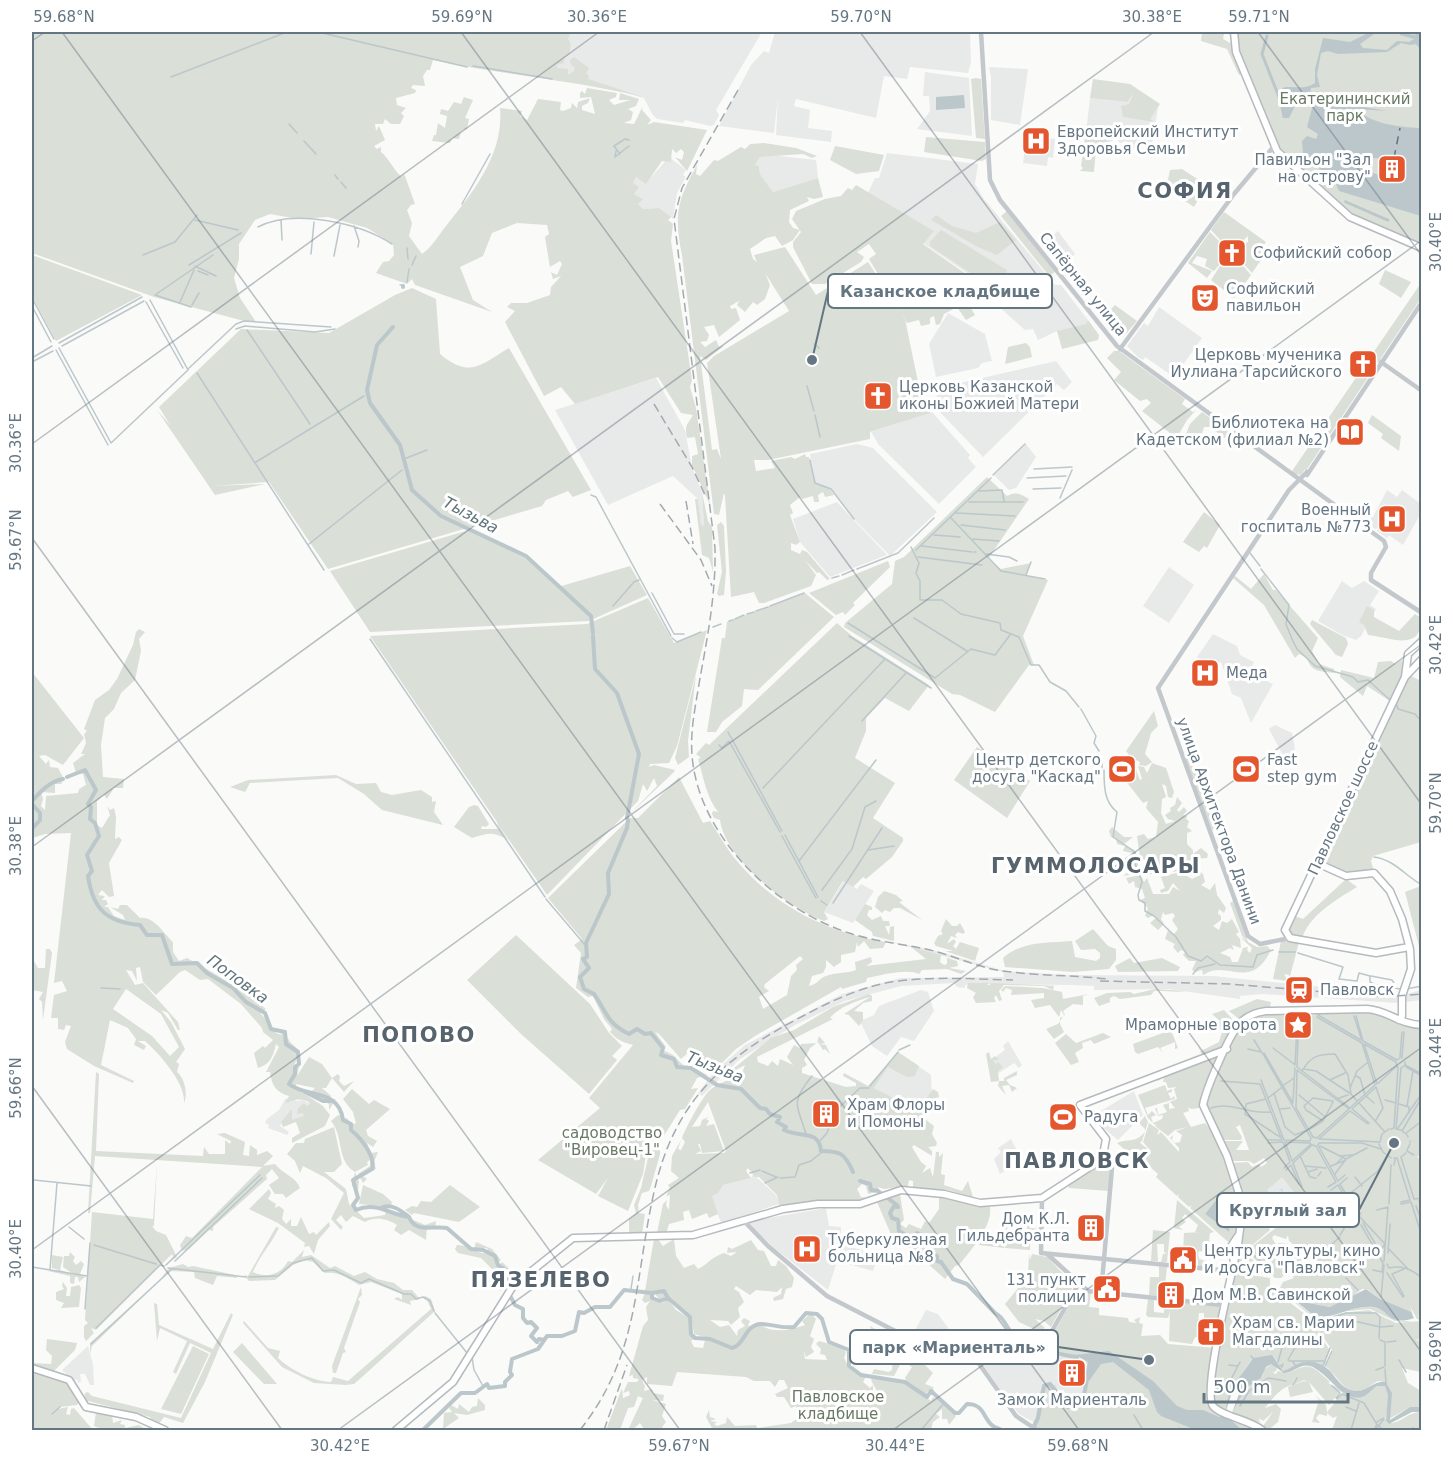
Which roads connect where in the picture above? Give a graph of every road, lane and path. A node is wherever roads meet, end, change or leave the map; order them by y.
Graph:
1 (981, 32) edge
2 (1234, 32) edge
3 (1274, 146) junction
4 (1422, 249) edge
5 (1422, 302) edge
6 (1120, 349) junction
7 (1381, 362) junction
8 (1422, 391) edge
9 (1300, 480) junction
10 (1422, 613) edge
11 (1420, 645) edge
12 (1422, 659) edge
13 (1409, 669) junction
14 (1317, 863) junction
15 (1285, 930) junction
16 (1290, 938) junction
17 (1272, 941) junction
18 (1408, 950) junction
19 (1398, 1018) junction
20 (1422, 1025) edge
21 (1227, 1049) junction
22 (1104, 1155) junction
23 (1042, 1198) junction
24 (742, 1219) junction
25 (1240, 1232) junction
26 (1044, 1253) junction
27 (1105, 1259) junction
28 (1234, 1262) junction
29 (1231, 1271) junction
30 (1078, 1285) junction
31 (1101, 1293) junction
32 (1223, 1305) junction
33 (975, 1358) junction
34 (32, 1368) edge
35 (1036, 1430) edge
36 (165, 1431) edge
37 (396, 1431) edge
38 (1262, 1431) edge

1 - 6 street, Сапёрная улица
2 - 3 main road
3 - 4 main road
3 - 6 street
5 - 7 street
6 - 9 street, Сапёрная улица
7 - 8 street
7 - 9 street
9 - 10 street, Сапёрная улица
9 - 17 street, улица Архитектора Данини
11 - 13 main road
12 - 13 main road, Павловское шоссе
13 - 14 main road, Павловское шоссе
14 - 15 main road, Павловское шоссе
14 - 18 main road
15 - 16 main road
15 - 17 street, улица Архитектора Данини
16 - 17 street, улица Архитектора Данини
16 - 18 main road
18 - 19 main road
19 - 20 main road
19 - 21 main road
21 - 22 main road
21 - 25 main road
22 - 23 main road
22 - 27 street
23 - 24 main road
23 - 26 street
24 - 33 street
24 - 37 main road
25 - 28 main road
25 - 28 main road
26 - 27 street
26 - 30 street
27 - 29 street
27 - 31 street
28 - 29 main road
29 - 32 main road
30 - 31 street
30 - 33 street
31 - 32 street
32 - 38 main road
33 - 35 street
34 - 36 main road

